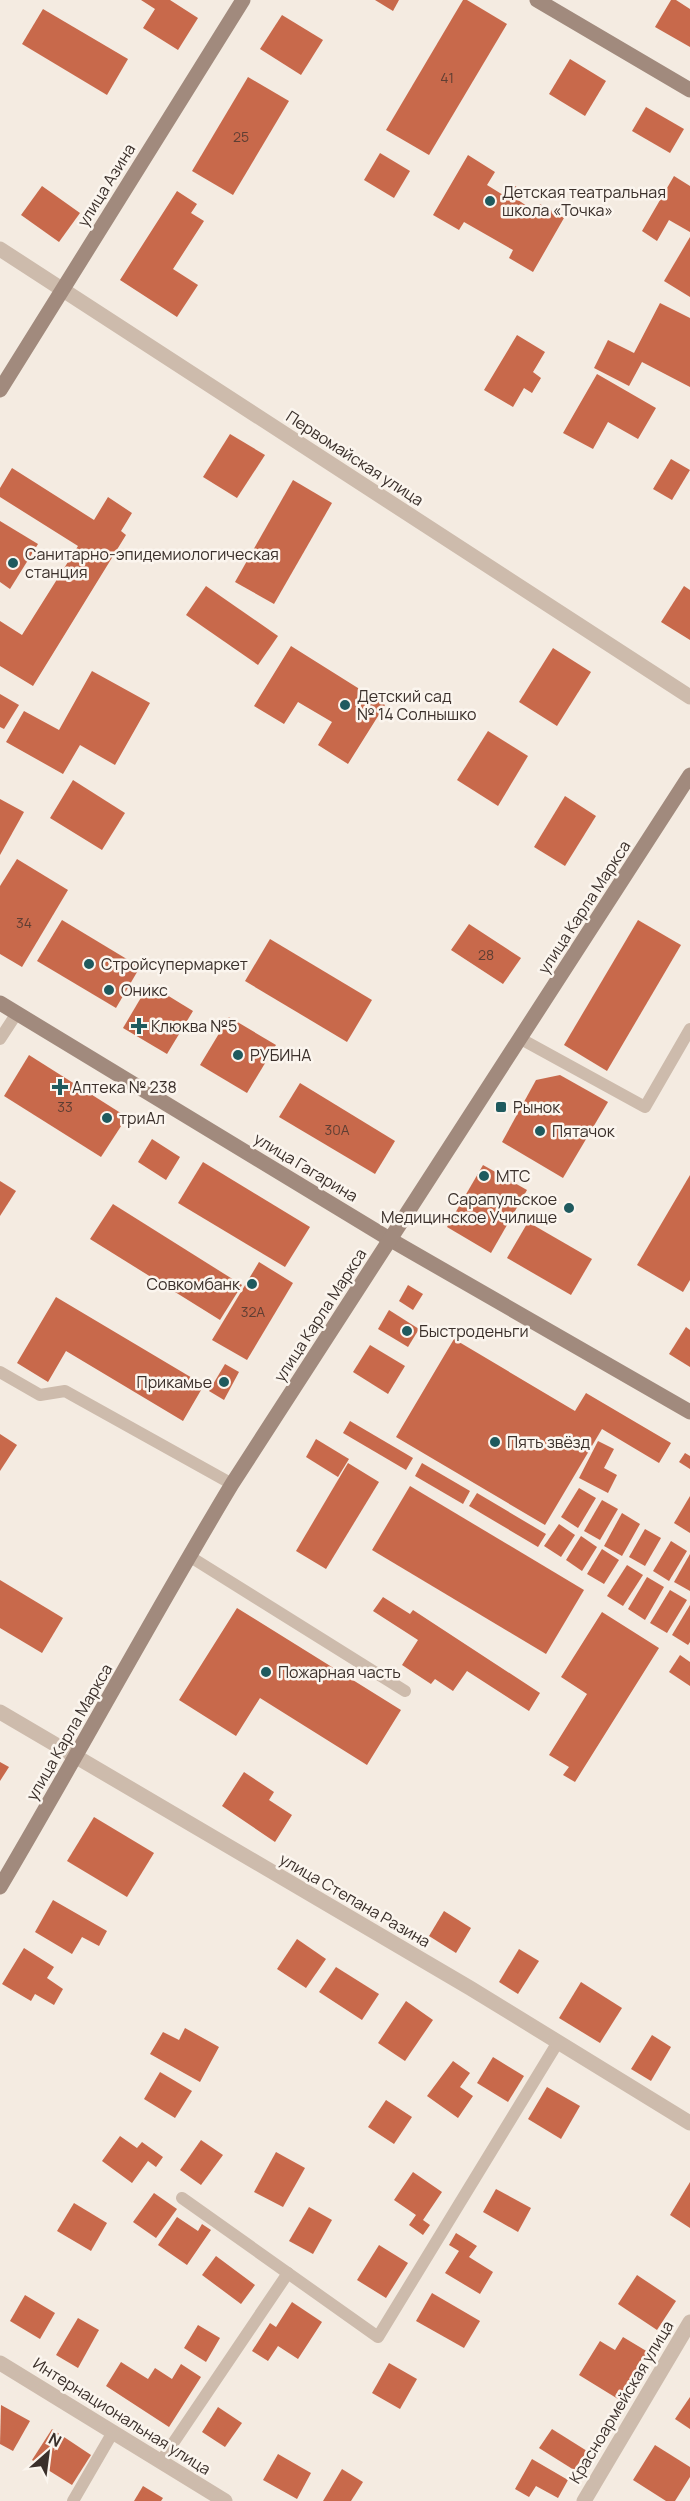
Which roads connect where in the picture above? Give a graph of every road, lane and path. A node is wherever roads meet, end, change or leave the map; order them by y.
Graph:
1 (243, 0) edge
2 (537, 0) edge
3 (690, 90) edge
4 (0, 249) edge
5 (63, 289) junction
6 (0, 390) edge
7 (690, 697) edge
8 (690, 776) edge
9 (0, 1003) edge
10 (16, 1013) junction
11 (690, 1029) edge
12 (0, 1039) edge
13 (521, 1039) junction
14 (391, 1240) junction
15 (0, 1372) edge
16 (690, 1412) edge
17 (232, 1484) junction
18 (189, 1556) junction
19 (405, 1691) dead end
20 (0, 1712) edge
21 (76, 1759) junction
22 (0, 1887) edge
23 (558, 2042) junction
24 (690, 2123) edge
25 (182, 2198) dead end
26 (288, 2272) junction
27 (690, 2322) edge
28 (0, 2362) edge
29 (113, 2432) junction
30 (161, 2461) junction
31 (73, 2501) edge
32 (225, 2501) edge
33 (584, 2501) edge

1 - 5 main road, улица Азина
2 - 3 main road
4 - 5 street, Первомайская улица
5 - 6 main road, улица Азина
5 - 7 street, Первомайская улица
8 - 13 main road, улица Карла Маркса
9 - 10 main road, улица Гагарина
10 - 12 lane
10 - 14 main road, улица Гагарина
11 - 13 lane
13 - 14 main road, улица Карла Маркса
14 - 16 main road, улица Гагарина
14 - 17 main road, улица Карла Маркса
15 - 17 lane
17 - 18 main road, улица Карла Маркса
18 - 19 lane
18 - 21 main road, улица Карла Маркса
20 - 21 street, улица Степана Разина
21 - 22 main road, улица Карла Маркса
21 - 23 street, улица Степана Разина
23 - 24 street, улица Степана Разина
23 - 26 lane
25 - 26 lane
26 - 30 lane
27 - 33 street, Красноармейская улица
28 - 29 street, Интернациональная улица
29 - 30 street, Интернациональная улица
29 - 31 lane
30 - 32 street, Интернациональная улица

